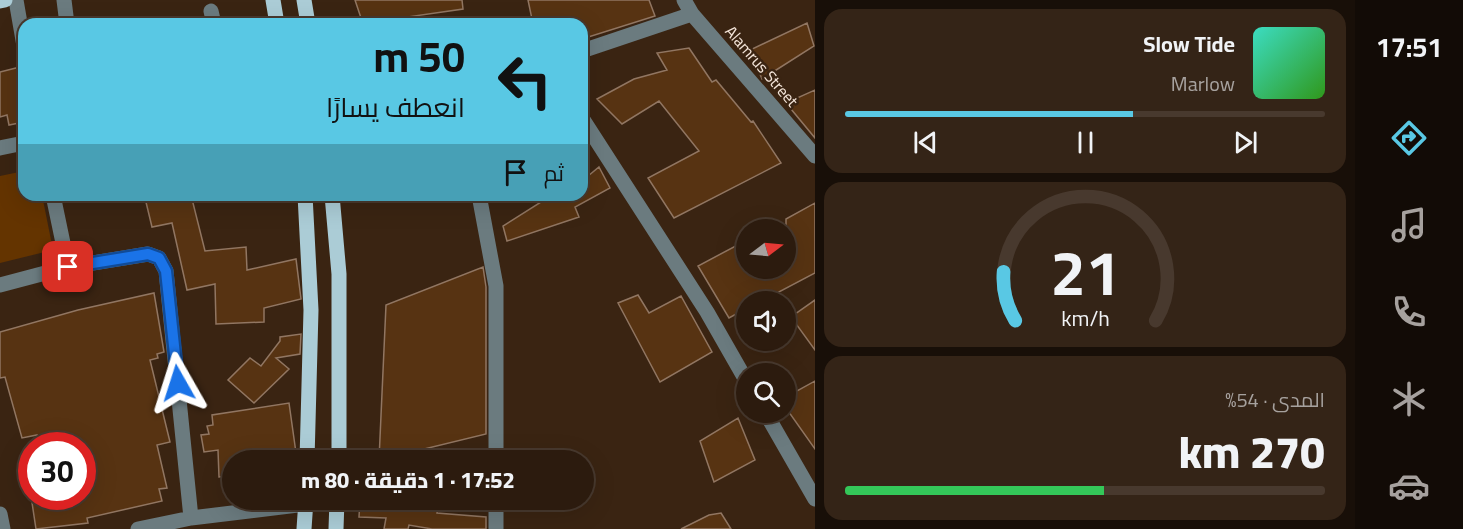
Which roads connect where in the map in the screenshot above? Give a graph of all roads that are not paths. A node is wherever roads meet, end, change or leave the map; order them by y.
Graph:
1 (5, 0) edge
2 (16, 0) edge
3 (64, 0) edge
4 (273, 0) edge
5 (304, 0) edge
6 (684, 0) edge
7 (0, 1) edge
8 (692, 14) junction
9 (19, 18) edge
10 (66, 18) edge
11 (276, 18) edge
12 (307, 18) edge
13 (588, 49) edge
14 (588, 127) edge
15 (18, 144) edge
16 (0, 148) edge
17 (815, 156) edge
18 (54, 201) edge
19 (305, 201) edge
20 (333, 201) edge
21 (480, 201) edge
22 (68, 267) junction
23 (0, 285) edge
24 (736, 363) edge
25 (772, 423) edge
26 (307, 450) edge
27 (339, 450) edge
28 (496, 450) edge
29 (813, 493) edge
30 (248, 510) edge
31 (305, 510) edge
32 (337, 510) edge
33 (496, 510) edge
34 (0, 514) edge
35 (191, 518) junction
36 (3, 529) edge
37 (138, 529) edge
38 (304, 529) edge
39 (336, 529) edge
40 (496, 529) edge

1 - 7 main road
2 - 9 street
3 - 10 street
4 - 11 main road
5 - 12 main road
6 - 8 street, Alamrus Street
8 - 13 street
8 - 17 street, Alamrus Street
14 - 24 street
15 - 16 street
18 - 22 street
19 - 26 main road
20 - 27 main road
21 - 28 street
22 - 23 street
22 - 35 street
25 - 29 street
30 - 35 street
31 - 38 main road
32 - 39 main road
33 - 40 street
34 - 36 street
35 - 37 street

